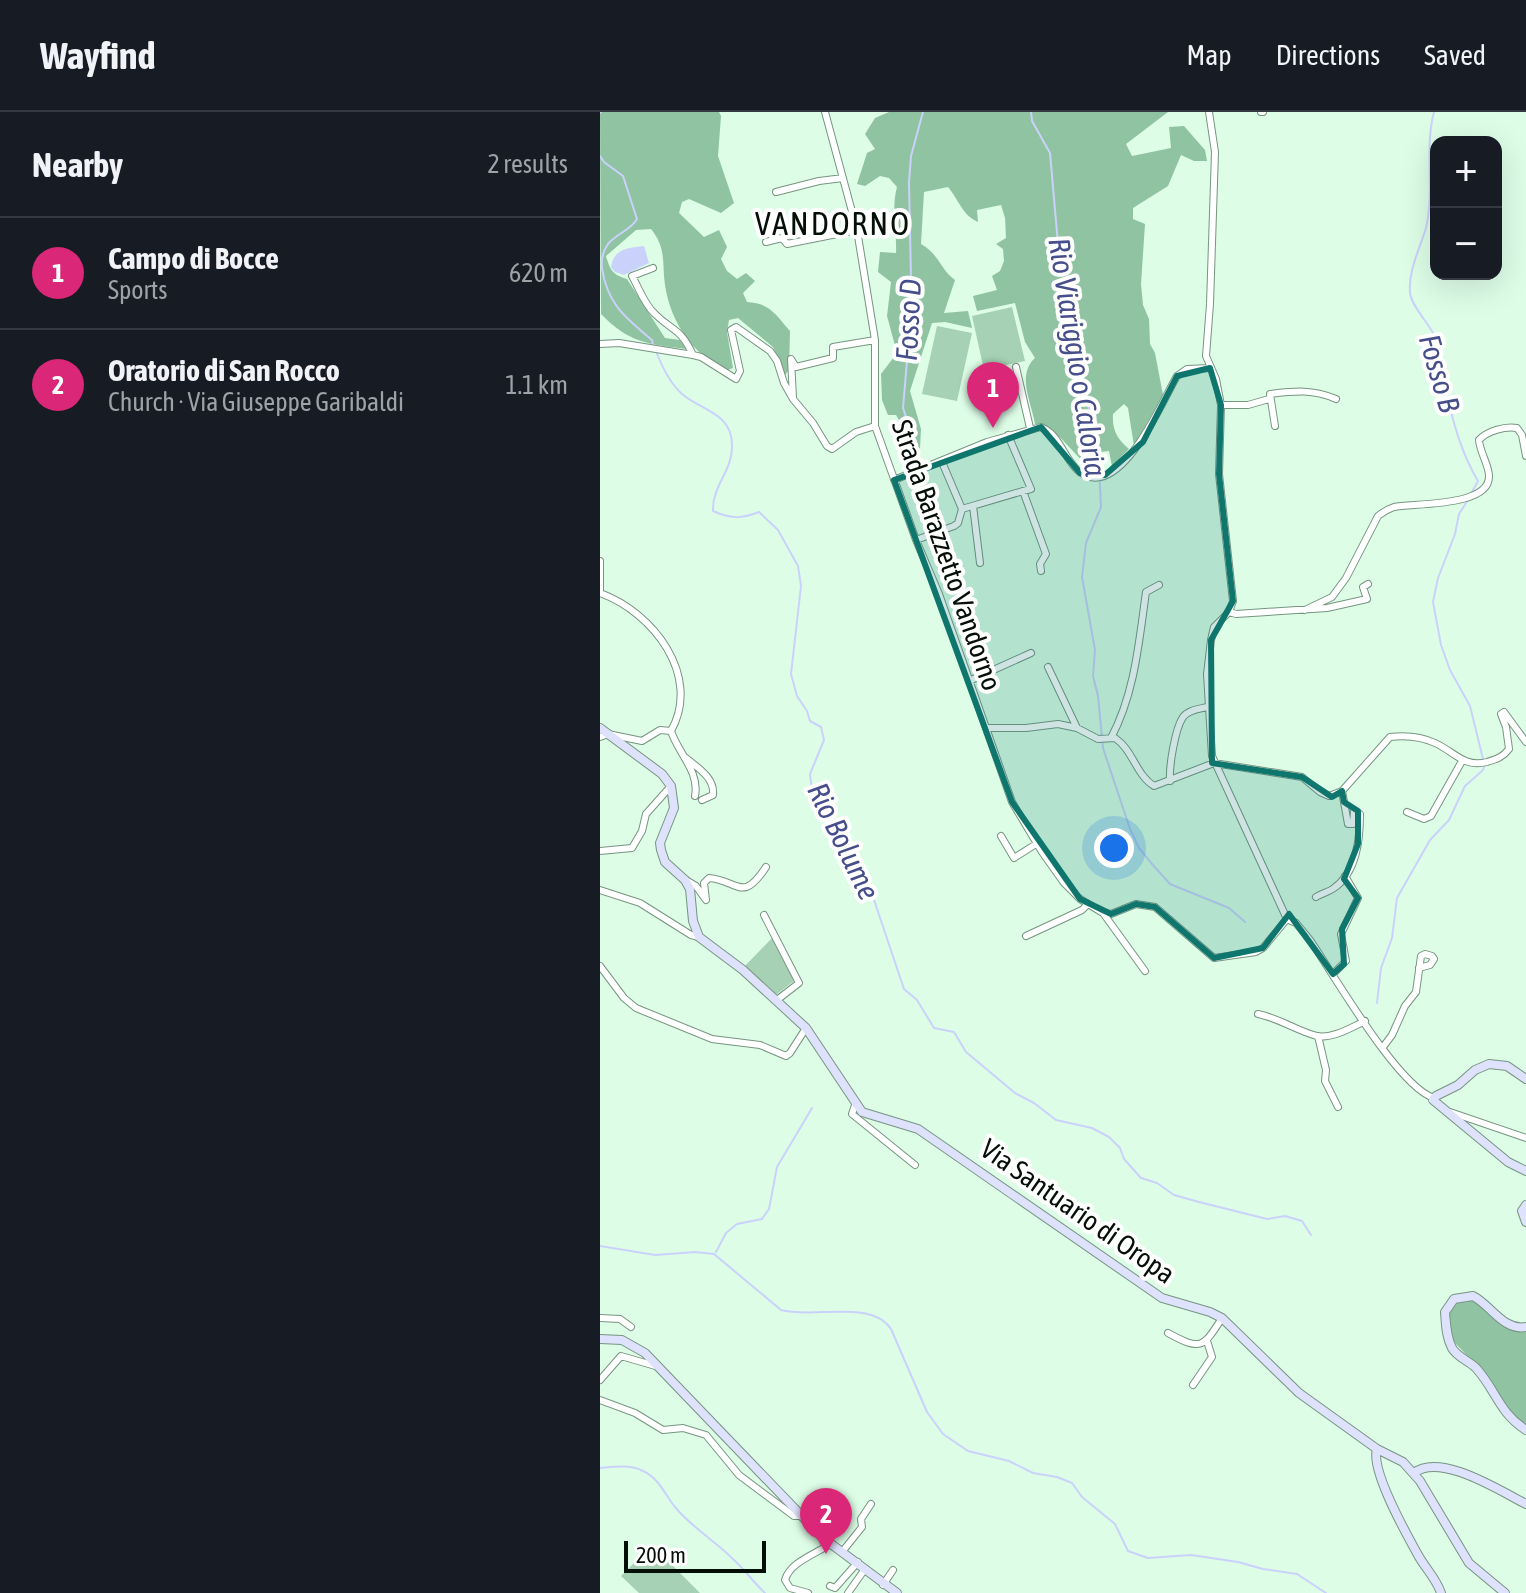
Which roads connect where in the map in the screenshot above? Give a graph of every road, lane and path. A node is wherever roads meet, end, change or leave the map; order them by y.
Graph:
1 (825, 112) edge
2 (1209, 112) edge
3 (843, 178) junction
4 (776, 192) dead end
5 (857, 230) junction
6 (766, 242) dead end
7 (653, 268) dead end
8 (875, 340) junction
9 (600, 344) edge
10 (693, 355) junction
11 (1016, 367) dead end
12 (1210, 368) junction
13 (793, 399) junction
14 (1269, 399) junction
15 (1336, 399) dead end
16 (1221, 405) junction
17 (875, 426) junction
18 (1275, 426) dead end
19 (1030, 428) junction
20 (1008, 435) junction
21 (1526, 456) edge
22 (942, 462) junction
23 (894, 480) junction
24 (1023, 491) junction
25 (973, 506) junction
26 (962, 509) junction
27 (916, 540) junction
28 (600, 561) edge
29 (980, 563) dead end
30 (1041, 571) dead end
31 (1368, 584) dead end
32 (1159, 585) dead end
33 (600, 591) edge
34 (1305, 610) junction
35 (1229, 612) junction
36 (1031, 653) dead end
37 (1048, 667) dead end
38 (969, 681) junction
39 (1207, 707) junction
40 (987, 728) junction
41 (1077, 728) junction
42 (671, 731) junction
43 (603, 733) edge
44 (1105, 739) junction
45 (1526, 742) edge
46 (681, 752) junction
47 (1462, 761) junction
48 (1214, 763) junction
49 (1170, 781) junction
50 (671, 786) junction
51 (1342, 791) junction
52 (1407, 812) dead end
53 (1001, 836) dead end
54 (1036, 844) junction
55 (600, 851) edge
56 (766, 867) dead end
57 (1345, 876) junction
58 (685, 880) junction
59 (600, 890) edge
60 (1316, 897) dead end
61 (1088, 904) junction
62 (1103, 913) junction
63 (764, 915) dead end
64 (1287, 919) junction
65 (1026, 936) dead end
66 (699, 937) junction
67 (600, 966) edge
68 (1419, 968) dead end
69 (1145, 971) dead end
70 (1333, 974) junction
71 (777, 1000) junction
72 (1258, 1014) dead end
73 (1365, 1021) junction
74 (806, 1028) junction
75 (1318, 1036) junction
76 (1383, 1047) junction
77 (1526, 1079) edge
78 (1434, 1098) junction
79 (855, 1105) junction
80 (1338, 1107) dead end
81 (1447, 1111) junction
82 (1526, 1138) edge
83 (915, 1165) dead end
84 (1526, 1171) edge
85 (1526, 1205) edge
86 (1526, 1222) edge
87 (600, 1318) edge
88 (1222, 1318) junction
89 (631, 1327) dead end
90 (1526, 1327) edge
91 (1168, 1333) dead end
92 (600, 1339) edge
93 (1207, 1341) junction
94 (659, 1367) junction
95 (600, 1380) edge
96 (1193, 1385) dead end
97 (600, 1400) edge
98 (1526, 1430) edge
99 (1377, 1449) junction
100 (1414, 1473) junction
101 (871, 1504) dead end
102 (1526, 1504) edge
103 (801, 1516) junction
104 (830, 1544) junction
105 (842, 1552) junction
106 (858, 1562) junction
107 (865, 1569) junction
108 (893, 1570) dead end
109 (883, 1585) junction
110 (830, 1586) dead end
111 (808, 1593) edge
112 (848, 1593) edge
113 (897, 1593) edge
114 (1441, 1593) edge
115 (1505, 1593) edge

1 - 3 street, Strada Barazzetto Vandorno
2 - 12 street
3 - 4 street
3 - 5 street, Strada Barazzetto Vandorno
5 - 6 street
5 - 8 street, Strada Barazzetto Vandorno
7 - 10 street
8 - 13 street
8 - 17 street, Strada Barazzetto Vandorno
9 - 10 street
10 - 13 street
11 - 19 street
12 - 16 street
12 - 19 street
13 - 17 street
14 - 15 street
14 - 16 street
14 - 18 street
16 - 35 street
17 - 23 street, Strada Barazzetto Vandorno
19 - 20 street
20 - 22 street
20 - 24 street
21 - 34 street
22 - 23 street
22 - 26 street
23 - 27 street, Strada Barazzetto Vandorno
24 - 25 street
24 - 30 street
25 - 26 street
25 - 29 street
26 - 27 street
27 - 38 street, Strada Barazzetto Vandorno
28 - 33 street
31 - 34 street
32 - 44 street
33 - 42 street
34 - 35 street
35 - 39 street
36 - 38 street
37 - 41 street
38 - 40 street, Strada Barazzetto Vandorno
39 - 48 street
39 - 49 street
40 - 41 street
40 - 54 street, Strada Barazzetto Vandorno
41 - 44 street
42 - 43 street
42 - 46 street
43 - 50 main road
44 - 49 street
45 - 47 street
46 - 46 street
47 - 51 street
47 - 52 street
48 - 49 street
48 - 51 street
48 - 64 street
50 - 55 street
50 - 58 main road
51 - 57 street
53 - 54 street
54 - 61 street, Strada Barazzetto Vandorno
56 - 58 street
57 - 60 street
57 - 70 street
58 - 66 main road
59 - 66 street
61 - 62 street, Strada Barazzetto Vandorno
61 - 65 street
62 - 64 street
62 - 69 street
63 - 71 street
64 - 70 street
66 - 71 main road
67 - 74 street
68 - 76 street
70 - 73 street
71 - 74 main road
72 - 75 street
73 - 75 street
73 - 76 street
74 - 79 main road
75 - 80 street
76 - 78 street
77 - 78 main road
78 - 81 main road
79 - 83 street
79 - 88 main road, Via Santuario di Oropa
81 - 82 street
81 - 84 main road
85 - 86 main road
87 - 89 street
88 - 93 street
88 - 99 main road, Via Santuario di Oropa
90 - 98 main road
91 - 93 street
92 - 94 main road
93 - 96 street
94 - 95 street
94 - 103 main road
97 - 103 street
99 - 100 main road, Via Santuario di Oropa
99 - 114 main road
100 - 102 main road
100 - 115 main road, Via Santuario di Oropa
101 - 105 street
103 - 104 main road
104 - 105 main road
104 - 111 street
105 - 106 main road
106 - 107 main road
106 - 110 street
107 - 109 main road
107 - 112 street
108 - 109 street
109 - 113 main road

